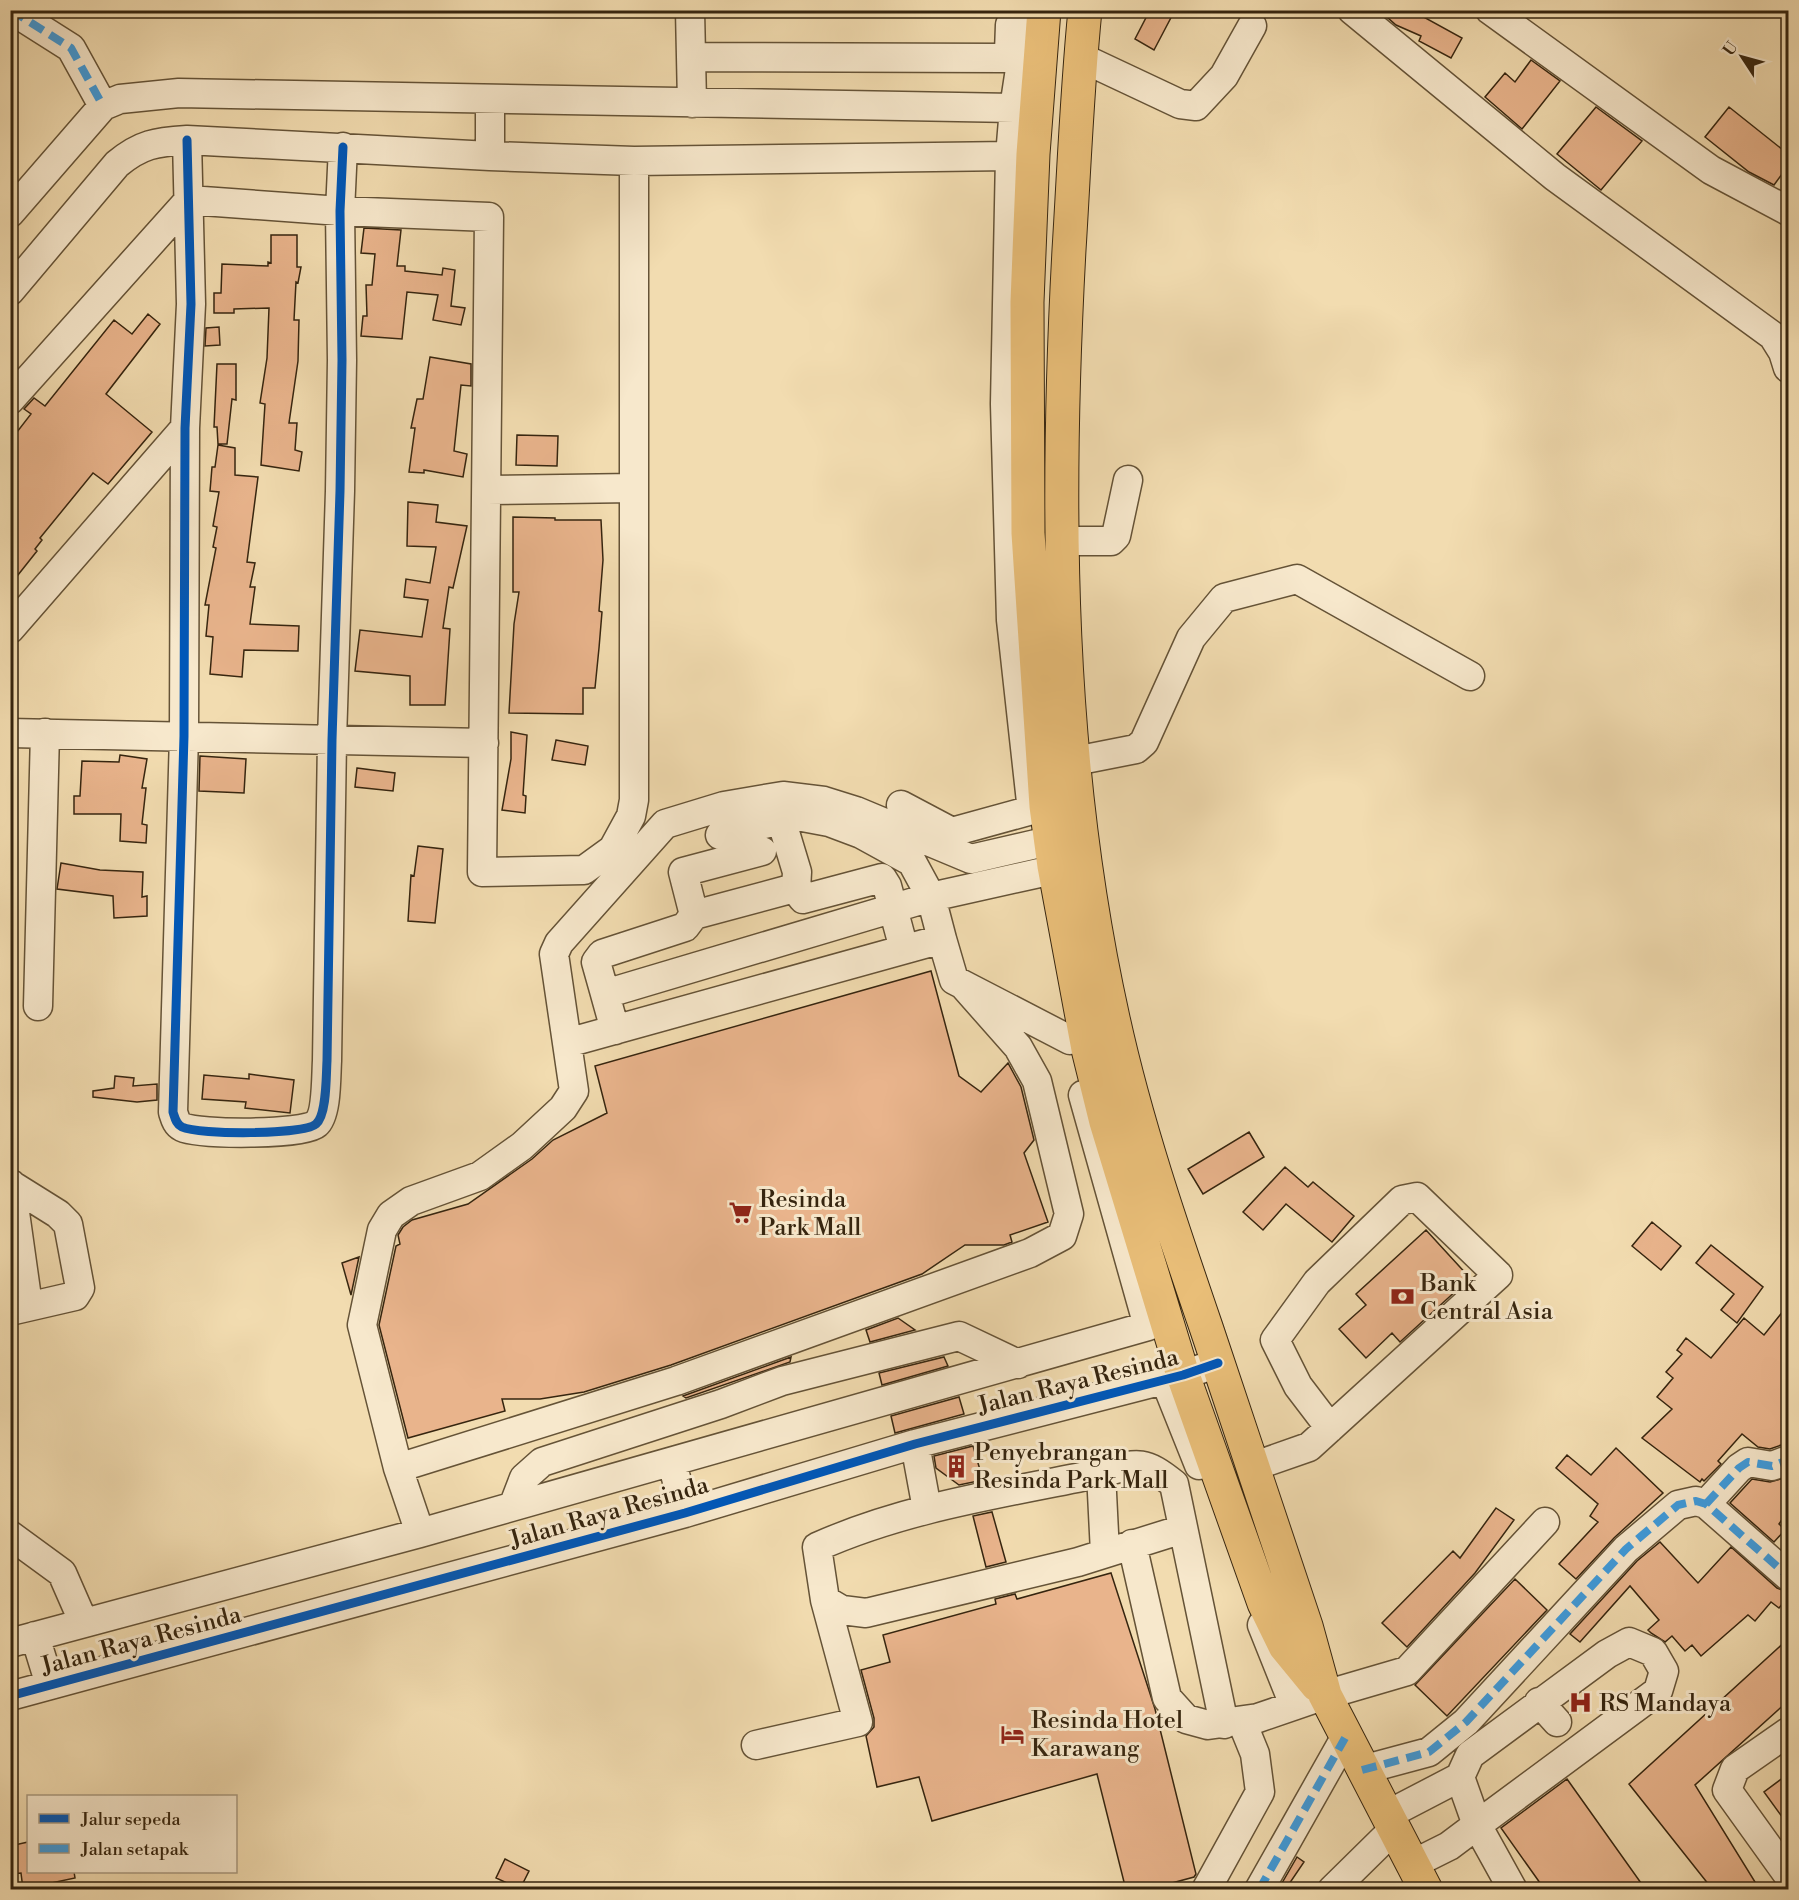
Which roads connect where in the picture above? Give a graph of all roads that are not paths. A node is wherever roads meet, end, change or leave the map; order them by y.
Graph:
1 (11, 10) edge
2 (690, 10) edge
3 (1011, 10) edge
4 (1029, 10) edge
5 (1044, 10) edge
6 (1085, 10) edge
7 (1352, 10) edge
8 (1490, 10) edge
9 (1252, 26) dead end
10 (691, 57) junction
11 (1080, 57) junction
12 (490, 99) junction
13 (692, 103) junction
14 (104, 106) junction
15 (1014, 108) junction
16 (187, 140) junction
17 (343, 147) junction
18 (490, 156) junction
19 (1010, 156) junction
20 (634, 161) junction
21 (189, 200) junction
22 (340, 211) junction
23 (1788, 211) edge
24 (10, 213) edge
25 (10, 291) edge
26 (1788, 368) edge
27 (10, 400) edge
28 (185, 428) junction
29 (1128, 480) dead end
30 (634, 488) junction
31 (487, 490) junction
32 (1060, 541) junction
33 (10, 629) edge
34 (1470, 676) dead end
35 (10, 733) edge
36 (45, 734) junction
37 (184, 736) junction
38 (332, 740) junction
39 (484, 743) junction
40 (1075, 761) junction
41 (901, 805) dead end
42 (1032, 810) junction
43 (781, 819) junction
44 (720, 835) dead end
45 (650, 840) junction
46 (1036, 844) junction
47 (762, 851) dead end
48 (683, 872) junction
49 (1039, 873) junction
50 (799, 895) junction
51 (931, 897) junction
52 (893, 908) junction
53 (694, 915) junction
54 (811, 931) junction
55 (942, 939) junction
56 (904, 949) junction
57 (820, 972) junction
58 (964, 987) junction
59 (605, 994) junction
60 (38, 1006) dead end
61 (615, 1030) junction
62 (1070, 1040) junction
63 (567, 1043) junction
64 (11, 1184) edge
65 (16, 1299) edge
66 (1218, 1363) junction
67 (1018, 1364) junction
68 (1174, 1378) junction
69 (1330, 1428) junction
70 (915, 1443) junction
71 (1788, 1460) edge
72 (672, 1462) junction
73 (1252, 1467) junction
74 (399, 1468) junction
75 (1101, 1473) junction
76 (514, 1504) junction
77 (1706, 1504) junction
78 (927, 1509) junction
79 (685, 1513) junction
80 (1545, 1522) dead end
81 (1183, 1529) junction
82 (420, 1533) junction
83 (10, 1535) edge
84 (1132, 1544) junction
85 (1105, 1553) junction
86 (1788, 1576) edge
87 (825, 1599) junction
88 (83, 1621) junction
89 (23, 1639) edge
90 (50, 1685) junction
91 (1325, 1695) junction
92 (10, 1696) edge
93 (1294, 1705) junction
94 (1233, 1723) junction
95 (1788, 1732) edge
96 (1345, 1738) junction
97 (756, 1745) dead end
98 (1362, 1770) junction
99 (1460, 1777) junction
100 (1391, 1822) junction
101 (1477, 1825) junction
102 (1788, 1875) edge
103 (1419, 1877) edge
104 (1206, 1890) edge
105 (1259, 1890) edge
106 (1332, 1890) edge
107 (1513, 1890) edge

1 - 14 street
2 - 10 street
3 - 10 street
4 - 15 street
5 - 68 main road
6 - 11 main road
7 - 26 street
8 - 23 street
9 - 11 street
10 - 13 street
11 - 32 main road
12 - 13 street
12 - 14 street
12 - 18 street
13 - 15 street
14 - 24 street
15 - 19 street
16 - 17 street
16 - 21 street
16 - 25 street
17 - 18 street
17 - 22 street
18 - 20 street
19 - 20 street
19 - 42 street
20 - 30 street
21 - 22 street
21 - 27 street
21 - 28 street
22 - 31 street
22 - 38 street
28 - 33 street
28 - 37 street
29 - 32 street
30 - 31 street
30 - 39 street
31 - 39 street
32 - 40 main road
34 - 40 street
35 - 36 street
36 - 37 street
36 - 60 street
37 - 38 street
37 - 38 street
38 - 39 street
40 - 66 main road
41 - 42 street
42 - 46 street
43 - 44 street
43 - 50 street
43 - 51 street
45 - 46 street
45 - 48 street
45 - 63 street
46 - 49 street
47 - 48 street
48 - 53 street
49 - 51 street
49 - 62 street
50 - 52 street
50 - 53 street
50 - 54 street
51 - 52 street
51 - 55 street
52 - 54 street
52 - 56 street
53 - 59 street
54 - 57 street
54 - 59 street
55 - 56 street
55 - 58 street
56 - 57 street
57 - 61 street
58 - 62 street
58 - 74 street
59 - 61 street
61 - 63 street
62 - 67 street, Jalan Raya Resinda
63 - 74 street
64 - 65 street
64 - 65 street
66 - 68 street, Jalan Raya Resinda
66 - 73 main road
67 - 72 street, Jalan Raya Resinda
67 - 76 street
68 - 70 street, Jalan Raya Resinda
68 - 91 main road
68 - 93 street
69 - 69 street
69 - 73 street
70 - 78 street
70 - 79 street, Jalan Raya Resinda
71 - 77 street
72 - 76 street, Jalan Raya Resinda
72 - 79 street
73 - 91 main road
74 - 82 street
75 - 78 street
75 - 81 street
75 - 85 street
76 - 82 street, Jalan Raya Resinda
77 - 86 street
77 - 98 street
78 - 87 street
79 - 90 street, Jalan Raya Resinda
80 - 91 street
81 - 84 street
81 - 94 street
82 - 88 street, Jalan Raya Resinda
83 - 88 street
84 - 85 street
84 - 94 street
85 - 87 street
87 - 97 street
88 - 89 street, Jalan Raya Resinda
89 - 90 street
90 - 92 street, Jalan Raya Resinda
91 - 93 street
91 - 96 main road
93 - 94 street
94 - 104 street
95 - 102 street
96 - 98 main road
96 - 105 street
98 - 100 main road
99 - 100 street
99 - 101 street
99 - 101 street
100 - 103 main road
100 - 106 street
101 - 103 street
101 - 107 street

